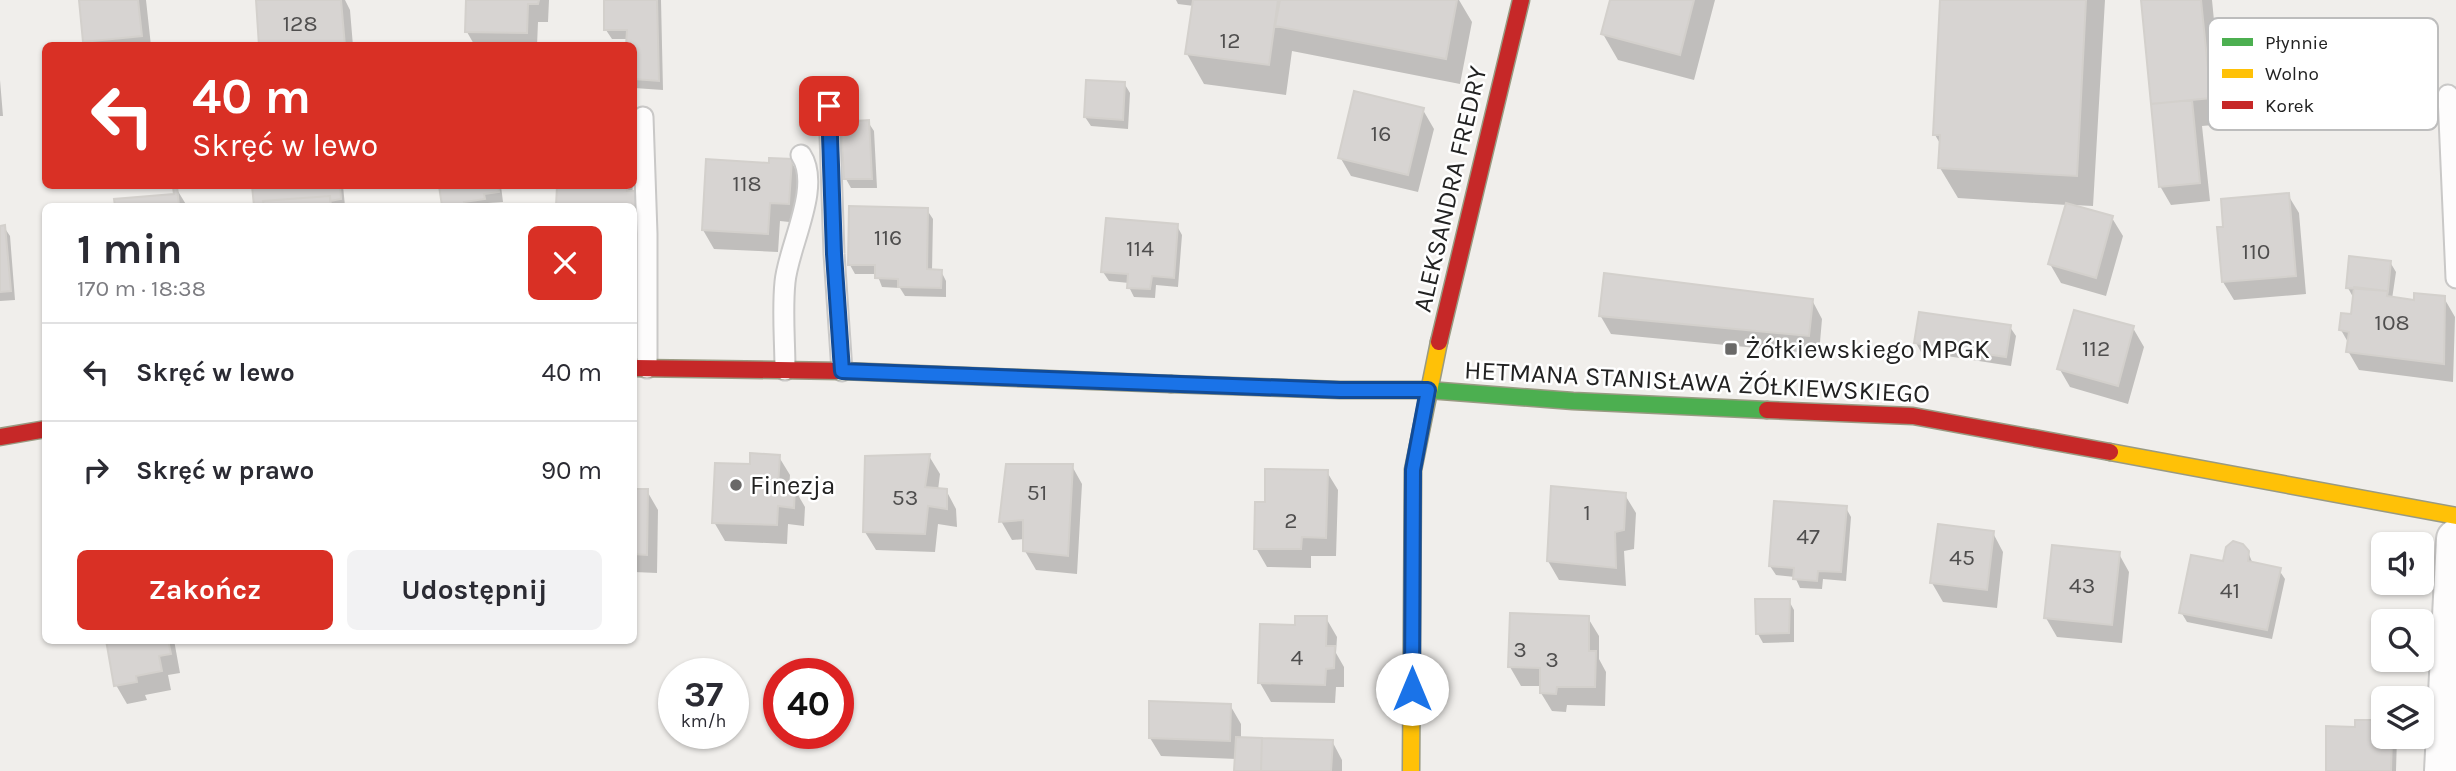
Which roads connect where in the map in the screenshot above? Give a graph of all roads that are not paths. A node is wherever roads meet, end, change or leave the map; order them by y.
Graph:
1 (1521, 0) edge
2 (2448, 95) dead end
3 (829, 106) dead end
4 (643, 117) dead end
5 (801, 155) dead end
6 (2456, 278) edge
7 (640, 368) edge
8 (785, 370) junction
9 (842, 371) junction
10 (1428, 390) junction
11 (42, 430) edge
12 (0, 438) edge
13 (2456, 516) edge
14 (2456, 539) edge
15 (1411, 771) edge
16 (2444, 771) edge

1 - 10 street, ALEKSANDRA FREDRY
2 - 6 lane
3 - 9 lane
4 - 7 lane
5 - 8 lane
7 - 8 street, HETMANA STANISŁAWA ŻÓŁKIEWSKIEGO
8 - 9 street, HETMANA STANISŁAWA ŻÓŁKIEWSKIEGO
9 - 10 street, HETMANA STANISŁAWA ŻÓŁKIEWSKIEGO
10 - 13 street, HETMANA STANISŁAWA ŻÓŁKIEWSKIEGO
10 - 15 street, ALEKSANDRA FREDRY
11 - 12 street
14 - 16 street

